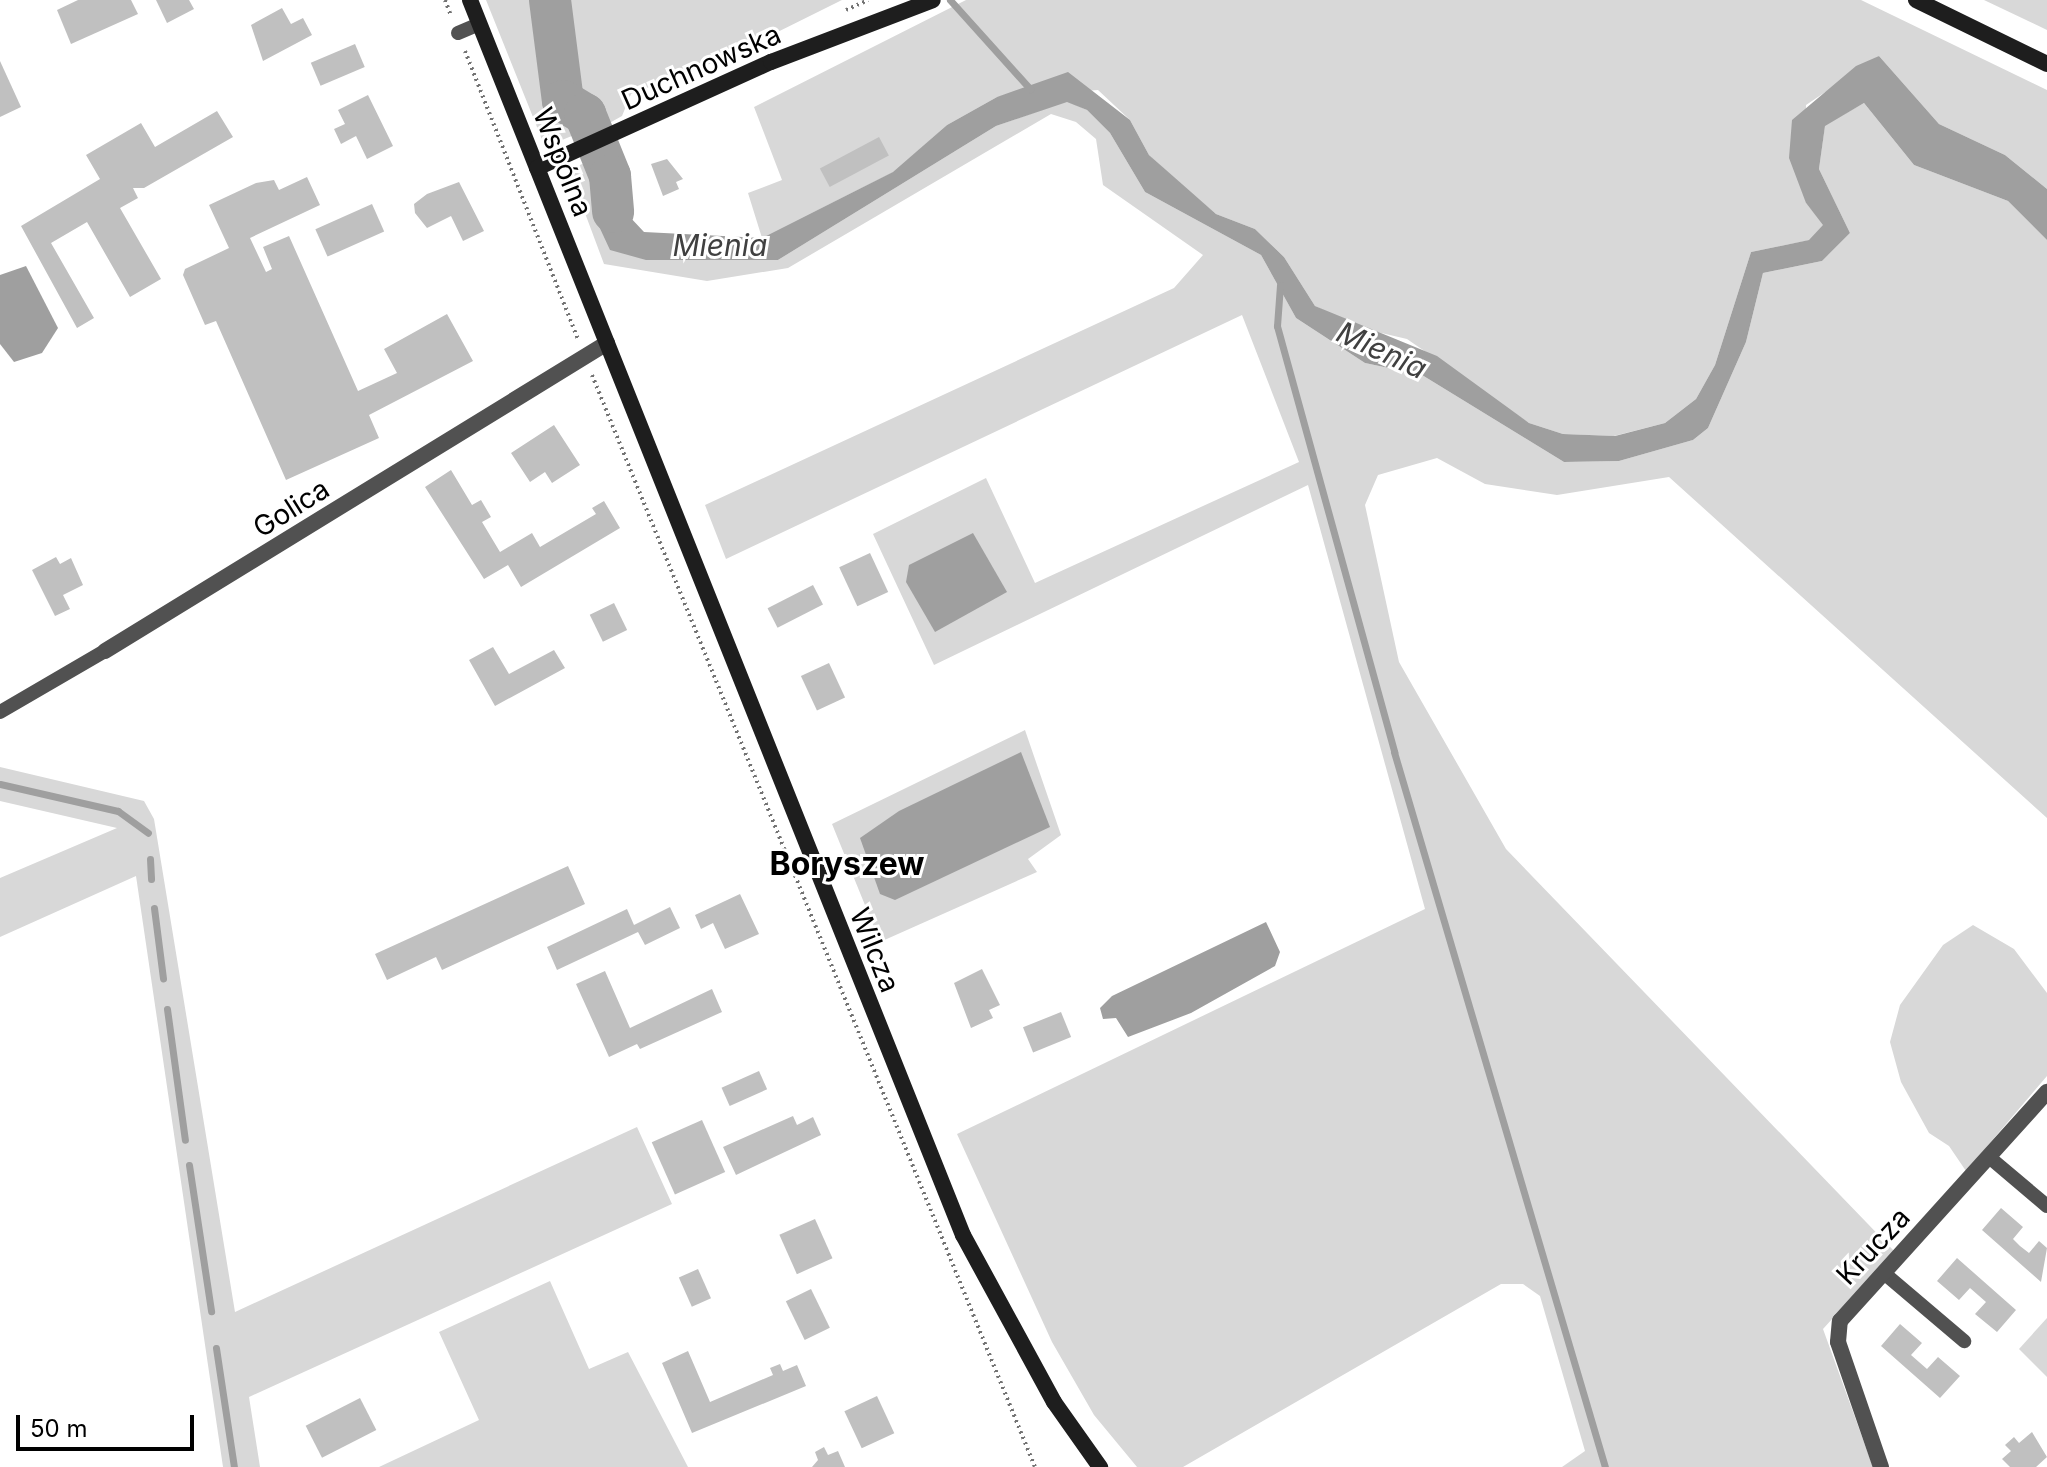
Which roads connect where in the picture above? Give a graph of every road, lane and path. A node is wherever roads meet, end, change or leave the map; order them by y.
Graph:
1 (470, 0) edge
2 (933, 0) edge
3 (1916, 0) edge
4 (479, 24) junction
5 (458, 33) joint
6 (2047, 64) edge
7 (537, 168) junction
8 (607, 343) junction
9 (584, 356) junction
10 (105, 651) joint
11 (0, 712) edge
12 (2047, 1092) edge
13 (1989, 1157) junction
14 (2047, 1206) edge
15 (1885, 1274) junction
16 (1964, 1341) dead end
17 (1035, 1467) edge
18 (1100, 1467) edge
19 (1881, 1467) edge

1 - 4 main road, Wspólna
2 - 7 main road, Duchnowska
3 - 6 main road
4 - 5 lane
4 - 7 main road, Wspólna
5 - 9 path
7 - 8 main road, Wspólna
8 - 9 street, Golica
8 - 18 main road, Wilcza
9 - 10 street, Golica
9 - 17 path
10 - 11 lane, Golica
12 - 13 street, Krucza
13 - 14 lane
13 - 15 street, Krucza
15 - 16 lane
15 - 19 street, Krucza

